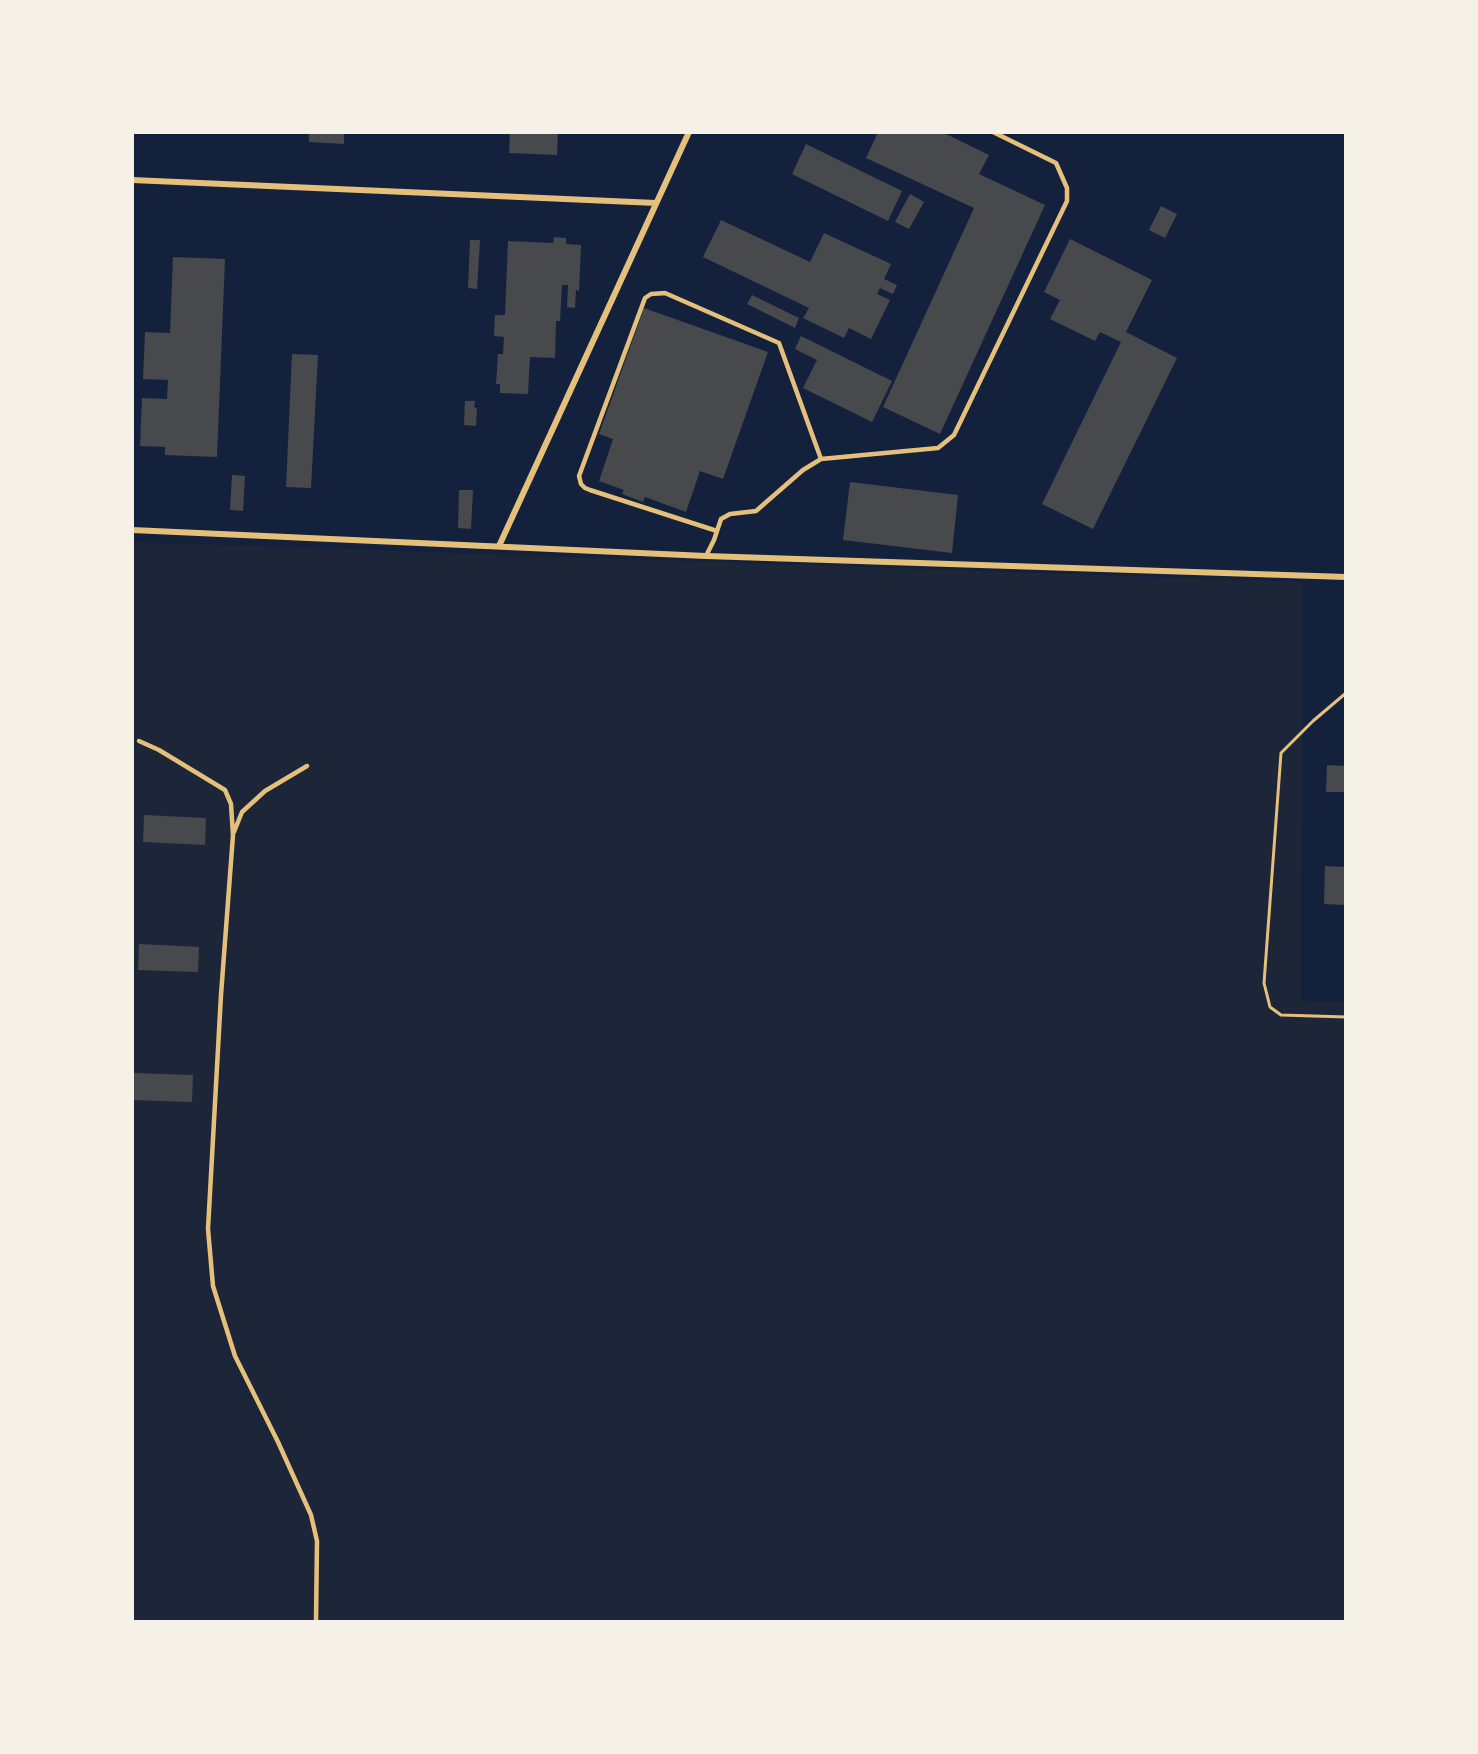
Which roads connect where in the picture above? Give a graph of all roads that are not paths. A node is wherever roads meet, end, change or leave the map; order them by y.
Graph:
1 (689, 132) edge
2 (993, 132) edge
3 (132, 180) edge
4 (656, 203) junction
5 (821, 459) junction
6 (132, 530) edge
7 (717, 531) junction
8 (499, 546) junction
9 (706, 556) junction
10 (1346, 577) edge
11 (139, 741) dead end
12 (307, 766) dead end
13 (233, 835) junction
14 (316, 1622) edge

1 - 4 street
2 - 5 lane
3 - 4 street
4 - 8 street
5 - 7 lane
5 - 7 lane
6 - 8 street
7 - 9 lane
8 - 9 street
9 - 10 street
11 - 13 lane
12 - 13 lane
13 - 14 lane

